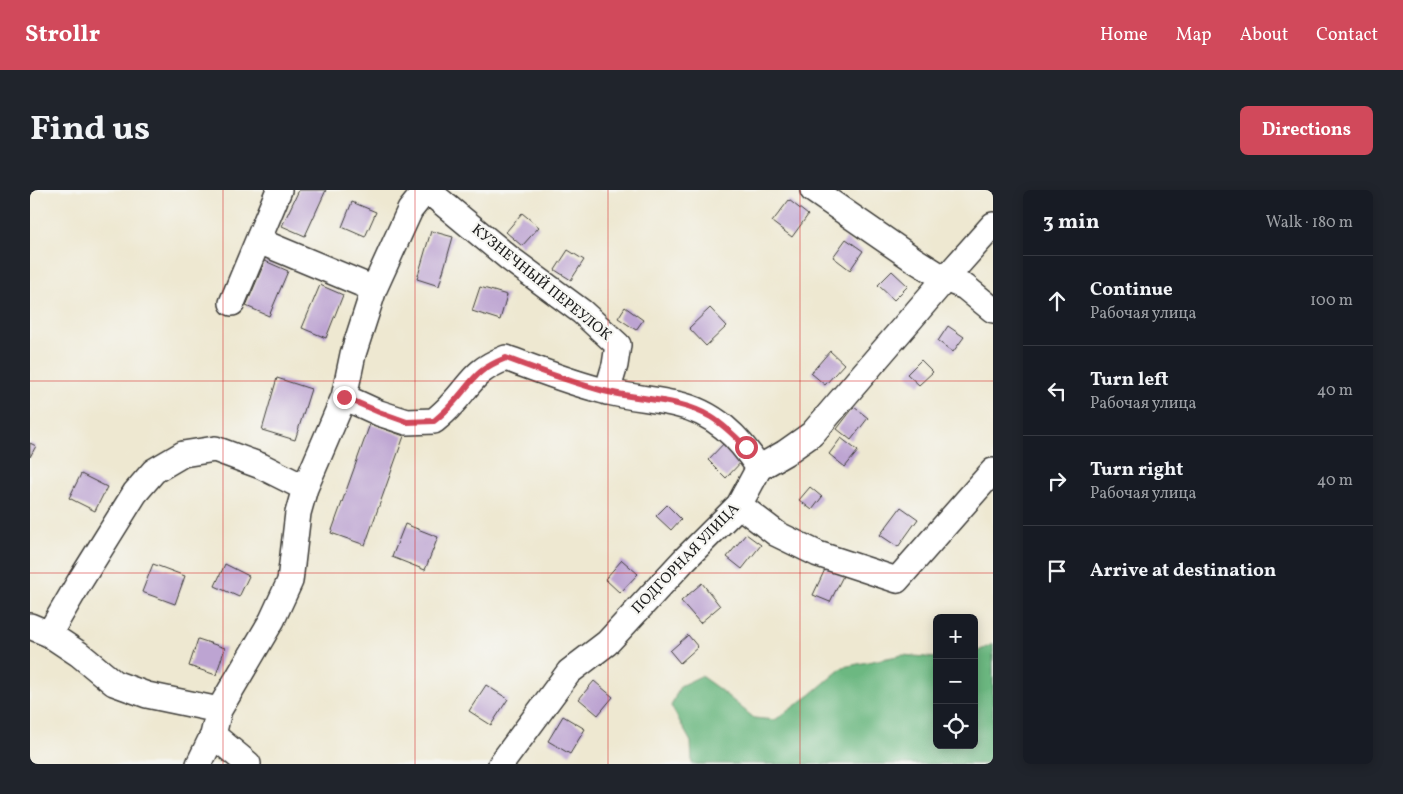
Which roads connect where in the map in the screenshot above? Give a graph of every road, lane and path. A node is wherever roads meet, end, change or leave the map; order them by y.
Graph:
1 (279, 190) edge
2 (426, 190) edge
3 (813, 190) edge
4 (993, 225) edge
5 (259, 241) junction
6 (945, 278) junction
7 (374, 289) junction
8 (232, 303) dead end
9 (993, 310) edge
10 (607, 392) junction
11 (344, 397) junction
12 (759, 468) junction
13 (993, 471) edge
14 (305, 488) junction
15 (739, 505) junction
16 (40, 630) edge
17 (219, 710) junction
18 (213, 735) junction
19 (198, 764) edge
20 (248, 764) edge
21 (501, 764) edge

1 - 5 street
2 - 7 street
2 - 10 street, КУЗНЕЧНЫЙ ПЕРЕУЛОК
3 - 6 street
4 - 6 street
5 - 7 street
5 - 8 street
6 - 9 street
6 - 12 street
7 - 11 street
10 - 11 street
10 - 12 street
11 - 14 street
12 - 15 street, ПОДГОРНАЯ УЛИЦА
13 - 15 street
14 - 16 street
14 - 17 street
15 - 21 street, ПОДГОРНАЯ УЛИЦА
16 - 17 street
17 - 18 street
18 - 19 street
18 - 20 street

